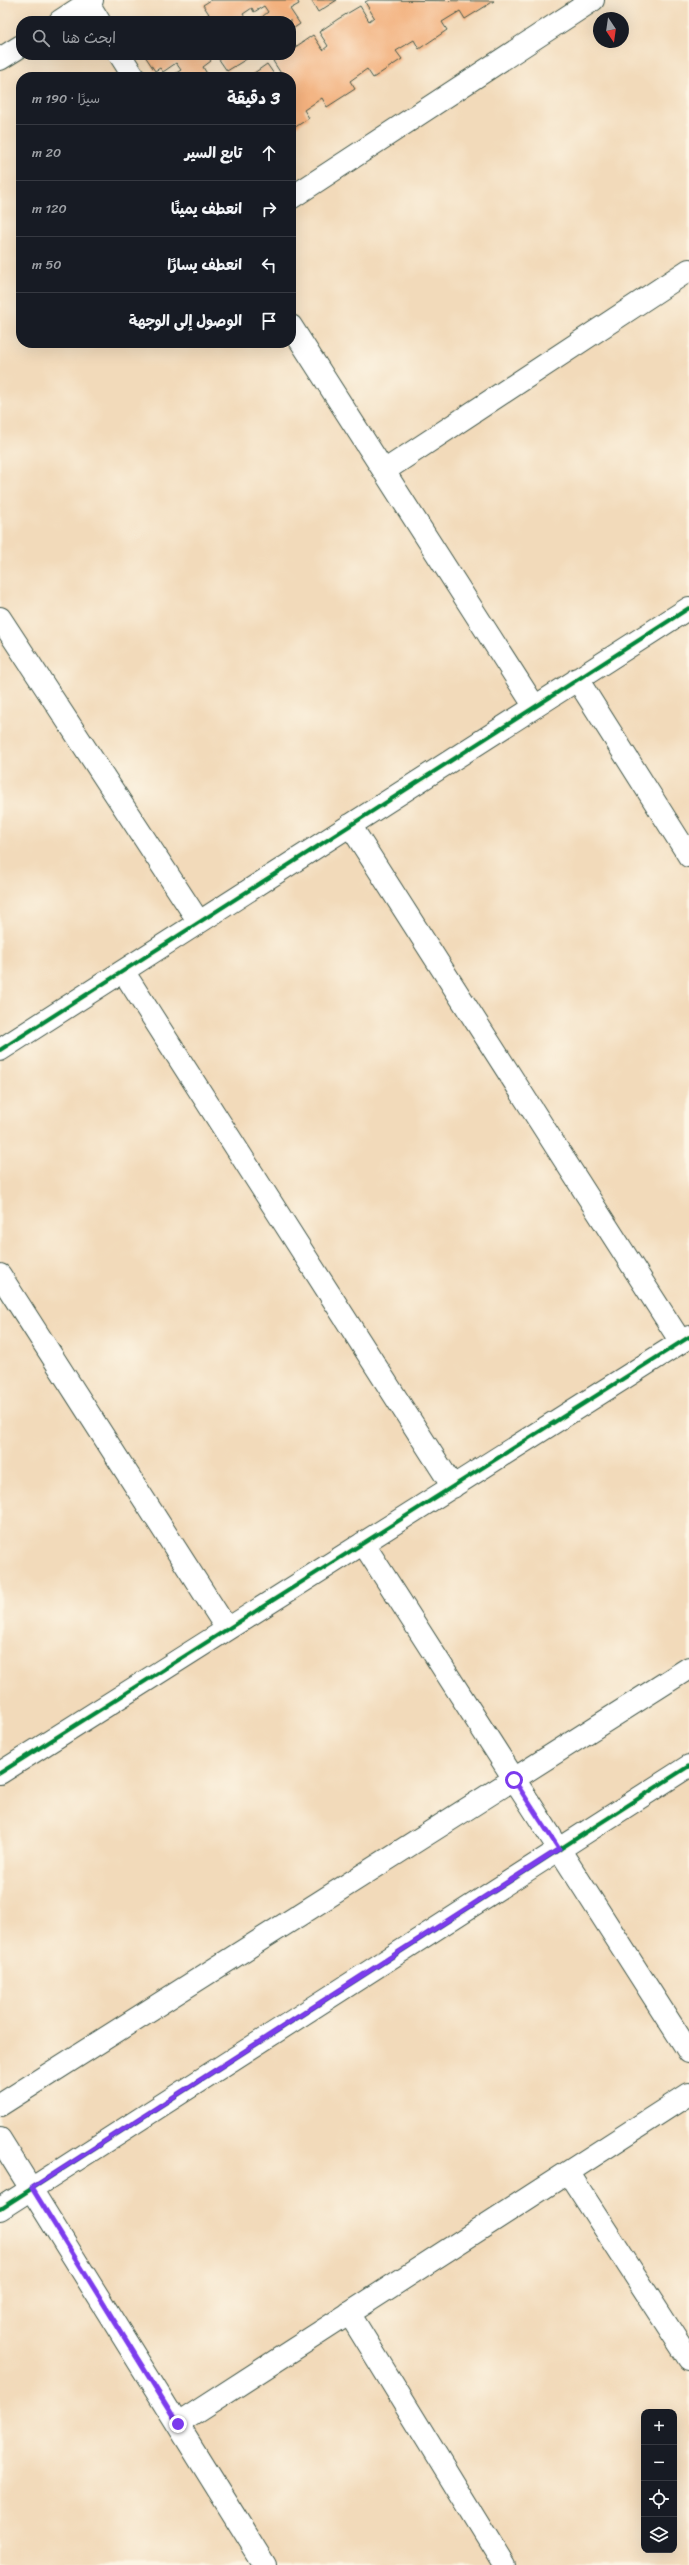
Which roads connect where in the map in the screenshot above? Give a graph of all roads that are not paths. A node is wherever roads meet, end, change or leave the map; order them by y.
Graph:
1 (592, 0) edge
2 (93, 8) edge
3 (73, 16) edge
4 (16, 49) edge
5 (0, 60) edge
6 (123, 60) edge
7 (131, 72) edge
8 (296, 195) edge
9 (689, 270) edge
10 (296, 334) edge
11 (384, 471) junction
12 (689, 608) edge
13 (0, 618) edge
14 (577, 680) junction
15 (535, 707) junction
16 (350, 825) junction
17 (689, 856) edge
18 (198, 922) junction
19 (123, 971) junction
20 (0, 1050) edge
21 (0, 1275) edge
22 (685, 1340) edge
23 (453, 1487) junction
24 (363, 1543) junction
25 (228, 1629) junction
26 (689, 1668) edge
27 (689, 1766) edge
28 (0, 1773) edge
29 (514, 1780) junction
30 (559, 1849) junction
31 (689, 2052) edge
32 (689, 2094) edge
33 (0, 2105) edge
34 (0, 2139) edge
35 (568, 2172) junction
36 (32, 2188) junction
37 (0, 2209) edge
38 (349, 2313) junction
39 (689, 2359) edge
40 (178, 2424) junction
41 (265, 2565) edge
42 (504, 2565) edge

1 - 8 street
2 - 3 street
4 - 5 street
6 - 7 street
9 - 11 street
10 - 11 street
11 - 15 street
12 - 14 street
13 - 18 street
14 - 15 street
14 - 17 street
15 - 16 street
16 - 18 street
16 - 22 street
18 - 19 street
19 - 20 street
19 - 23 street
21 - 25 street
22 - 23 street
23 - 24 street
24 - 25 street
24 - 29 street
25 - 28 street
26 - 29 street
27 - 30 street
29 - 30 street
29 - 33 street
30 - 31 street
30 - 36 street
32 - 35 street
34 - 36 street
35 - 38 street
35 - 39 street
36 - 37 street
36 - 40 street
38 - 40 street
38 - 42 street
40 - 41 street

